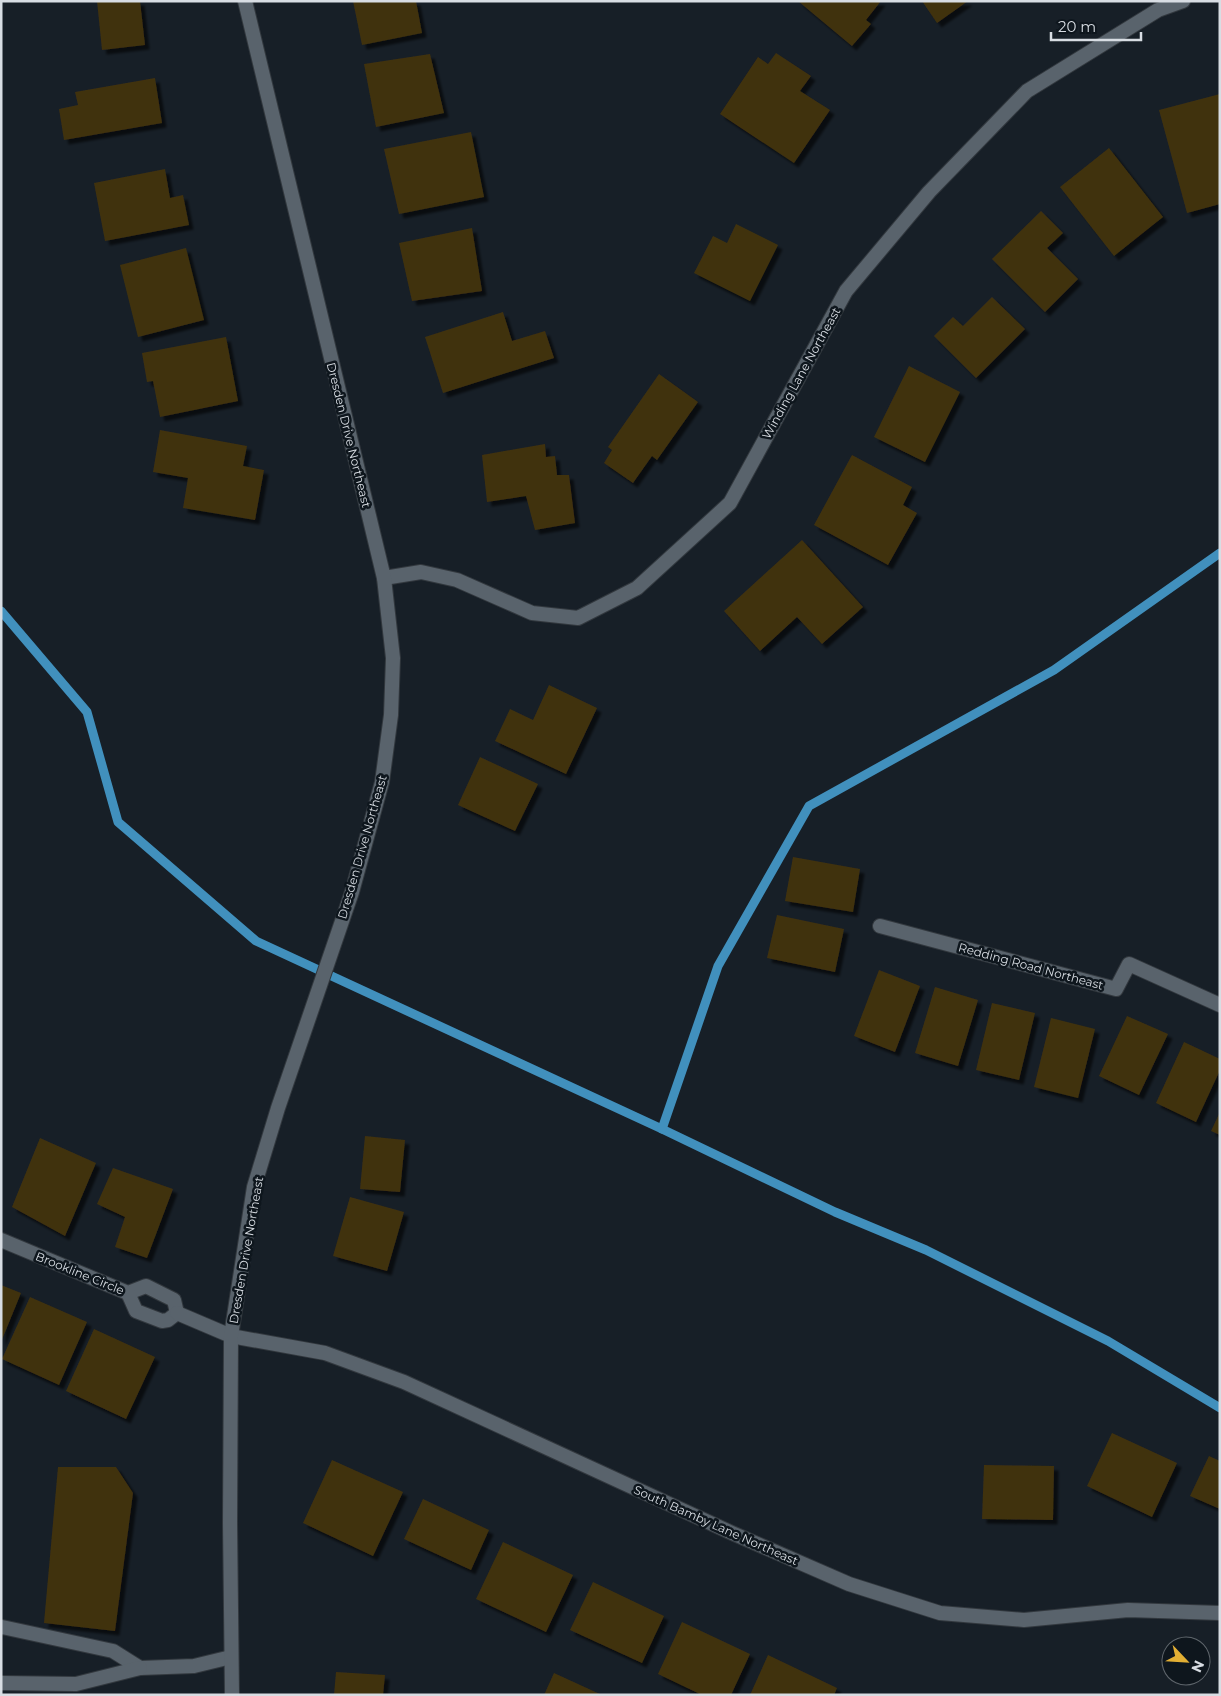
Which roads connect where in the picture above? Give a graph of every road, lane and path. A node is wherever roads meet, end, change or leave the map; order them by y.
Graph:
1 (245, 1) edge
2 (1183, 1) edge
3 (384, 578) junction
4 (880, 926) dead end
5 (1220, 1006) edge
6 (1, 1240) edge
7 (128, 1293) junction
8 (177, 1313) junction
9 (232, 1336) junction
10 (1220, 1613) edge
11 (2, 1626) edge
12 (231, 1656) junction
13 (140, 1668) junction
14 (1, 1683) edge
15 (232, 1695) edge

1 - 3 street, Dresden Drive Northeast
2 - 3 street, Winding Lane Northeast
3 - 9 street, Dresden Drive Northeast
4 - 5 street, Redding Road Northeast
6 - 7 street, Brookline Circle
7 - 8 street, Brookline Circle
7 - 8 street
8 - 9 street
9 - 10 street, South Bamby Lane Northeast
9 - 12 street, Dresden Drive Northeast
11 - 13 street
12 - 13 street
12 - 15 street, Dresden Drive Northeast
13 - 14 street

